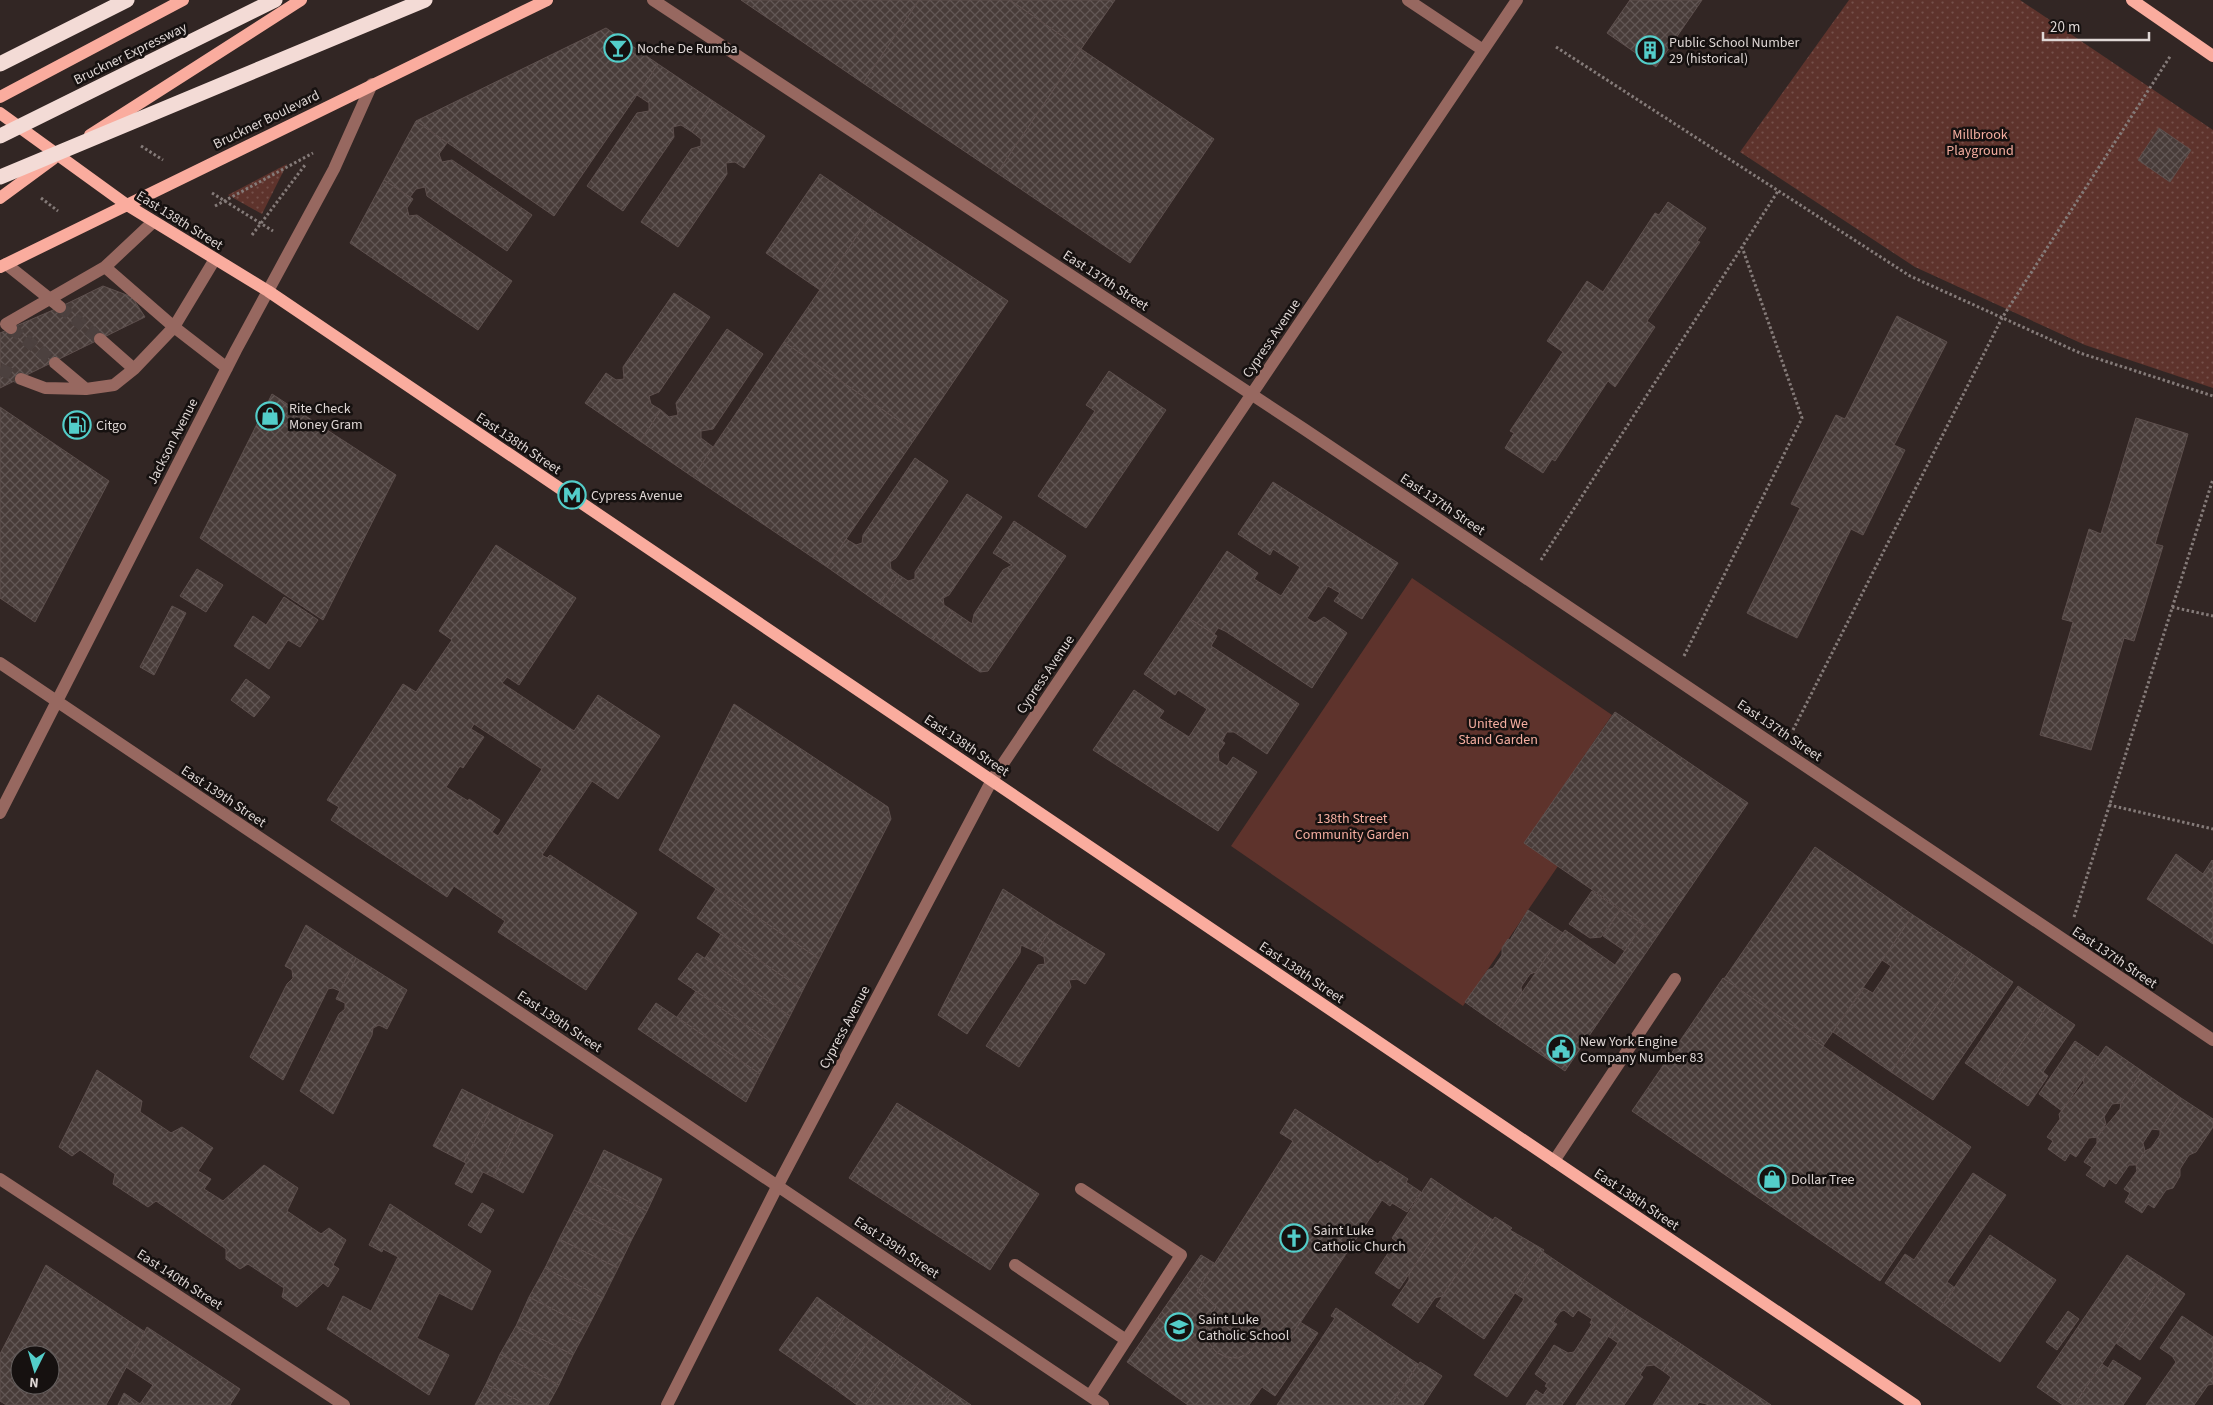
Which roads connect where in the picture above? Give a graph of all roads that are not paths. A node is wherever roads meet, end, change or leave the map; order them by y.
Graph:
1 (127, 0) edge
2 (183, 0) edge
3 (275, 0) edge
4 (301, 0) edge
5 (425, 0) edge
6 (547, 0) edge
7 (653, 0) edge
8 (1408, 0) edge
9 (1516, 0) edge
10 (2132, 0) edge
11 (1483, 50) junction
12 (2213, 56) edge
13 (0, 64) edge
14 (372, 84) junction
15 (0, 97) edge
16 (0, 113) edge
17 (0, 136) edge
18 (59, 155) junction
19 (0, 177) edge
20 (0, 198) edge
21 (126, 205) junction
22 (153, 222) junction
23 (215, 259) junction
24 (3, 266) edge
25 (105, 267) junction
26 (268, 291) junction
27 (49, 298) junction
28 (60, 307) tunnel mouth
29 (6, 326) edge
30 (174, 328) junction
31 (100, 339) tunnel mouth
32 (54, 363) tunnel mouth
33 (134, 368) junction
34 (227, 368) junction
35 (21, 379) tunnel mouth
36 (86, 389) junction
37 (1252, 394) junction
38 (0, 663) edge
39 (56, 701) junction
40 (992, 780) junction
41 (0, 813) edge
42 (1675, 979) dead end
43 (2213, 1040) edge
44 (1554, 1161) junction
45 (0, 1179) edge
46 (778, 1185) junction
47 (1081, 1189) dead end
48 (1015, 1265) dead end
49 (1126, 1340) junction
50 (1090, 1396) junction
51 (344, 1405) edge
52 (666, 1405) edge
53 (1103, 1405) edge
54 (1915, 1405) edge

1 - 13 highway
2 - 15 main road
3 - 17 highway, Bruckner Expressway, bridge
4 - 18 main road
5 - 19 highway, bridge
6 - 14 main road, Bruckner Boulevard
7 - 37 street, East 137th Street
8 - 11 street
9 - 11 street, Cypress Avenue
10 - 12 main road
11 - 37 street, Cypress Avenue
14 - 21 main road, Bruckner Boulevard
14 - 26 street, Jackson Avenue
16 - 18 main road, East 138th Street
18 - 20 main road
18 - 21 main road, East 138th Street
21 - 22 main road, East 138th Street
21 - 24 main road, Bruckner Boulevard
22 - 23 main road, East 138th Street
22 - 25 street
23 - 26 main road, East 138th Street
23 - 30 street
24 - 27 street
25 - 27 street
25 - 30 street
26 - 34 street, Jackson Avenue
26 - 40 main road, East 138th Street
27 - 28 street
27 - 29 street
30 - 33 street
30 - 34 street
31 - 33 street
32 - 36 street
33 - 36 street
34 - 39 street, Jackson Avenue
35 - 36 street
37 - 40 street, Cypress Avenue
37 - 43 street, East 137th Street
38 - 39 street, East 139th Street
39 - 41 street, Jackson Avenue
39 - 46 street, East 139th Street
40 - 44 main road, East 138th Street
40 - 46 street, Cypress Avenue
42 - 44 street
44 - 54 main road, East 138th Street
45 - 51 street, East 140th Street
46 - 50 street, East 139th Street
46 - 52 street, Cypress Avenue
47 - 49 street
48 - 49 street
49 - 50 street
50 - 53 street, East 139th Street

